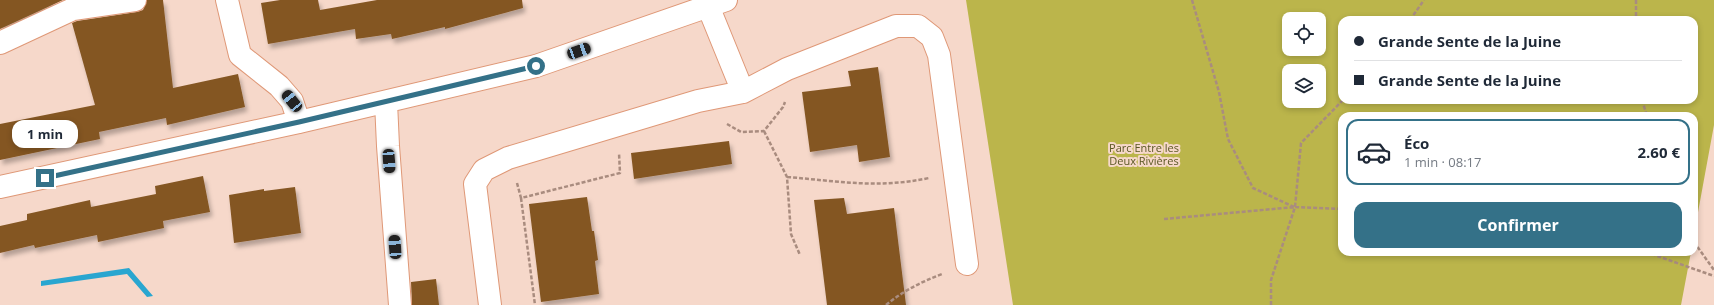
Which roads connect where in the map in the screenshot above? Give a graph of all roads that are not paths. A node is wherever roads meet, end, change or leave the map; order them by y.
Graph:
1 (135, 0) edge
2 (227, 0) edge
3 (717, 3) edge
4 (0, 43) edge
5 (743, 92) junction
6 (386, 102) junction
7 (299, 122) junction
8 (0, 187) edge
9 (967, 264) road end
10 (400, 305) edge
11 (490, 305) edge

1 - 4 street
2 - 7 street
3 - 5 street
3 - 6 street
5 - 9 street
5 - 11 street
6 - 7 street
6 - 10 street
7 - 8 street

